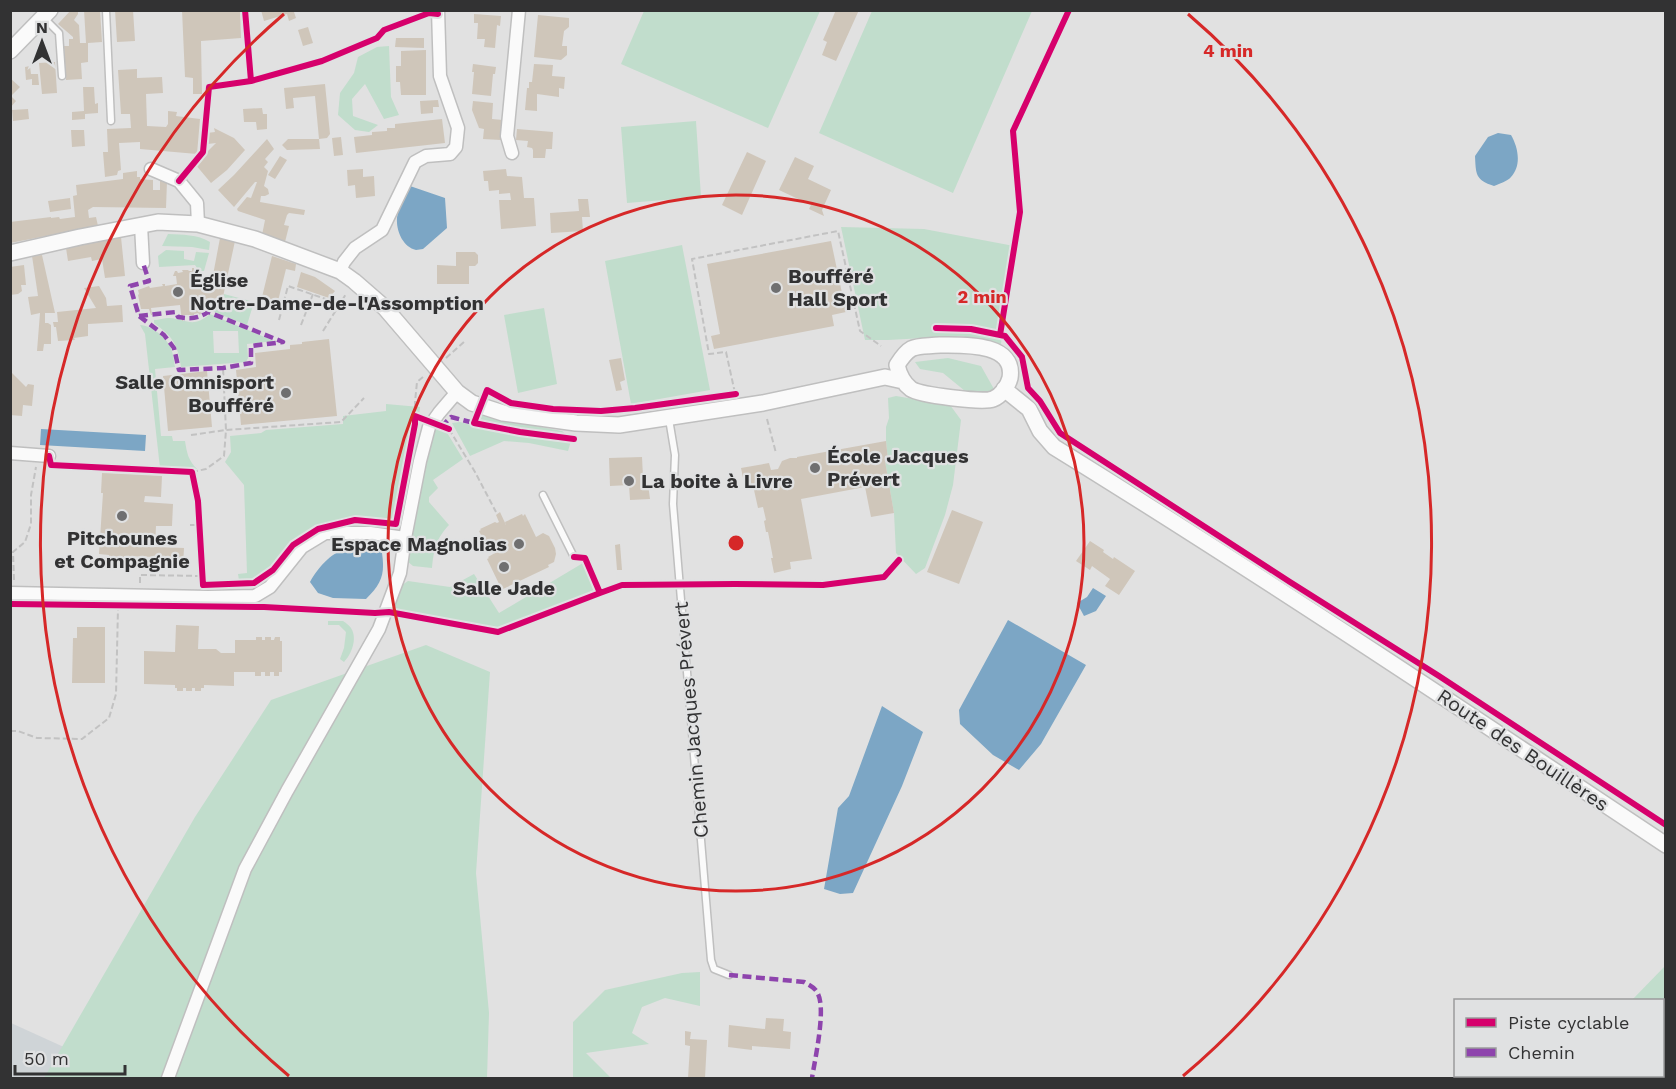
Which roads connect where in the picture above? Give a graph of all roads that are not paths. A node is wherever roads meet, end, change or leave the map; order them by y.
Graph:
1 (106, 10) edge
2 (438, 10) edge
3 (519, 10) edge
4 (46, 14) edge
5 (13, 44) edge
6 (62, 76) dead end
7 (111, 122) dead end
8 (512, 153) dead end
9 (151, 169) dead end
10 (198, 224) junction
11 (141, 225) junction
12 (10, 254) edge
13 (143, 263) dead end
14 (340, 271) junction
15 (897, 365) junction
16 (885, 377) junction
17 (903, 381) junction
18 (1004, 389) junction
19 (458, 392) junction
20 (669, 418) junction
21 (10, 453) edge
22 (50, 456) dead end
23 (543, 495) dead end
24 (405, 538) junction
25 (574, 557) dead end
26 (16, 593) edge
27 (1665, 845) edge
28 (729, 975) dead end
29 (168, 1078) edge

1 - 7 lane
2 - 14 street
3 - 8 street
4 - 5 street
4 - 6 lane
9 - 10 street
10 - 11 street
10 - 14 street
11 - 12 street
11 - 13 street
14 - 19 street
15 - 16 street
15 - 17 street
15 - 18 street
16 - 17 street
16 - 20 street
17 - 18 street
18 - 27 street, Route des Bouillères
19 - 20 street
19 - 24 street
20 - 28 lane, Chemin Jacques Prévert
21 - 22 street
23 - 25 lane
24 - 26 street
24 - 29 street

